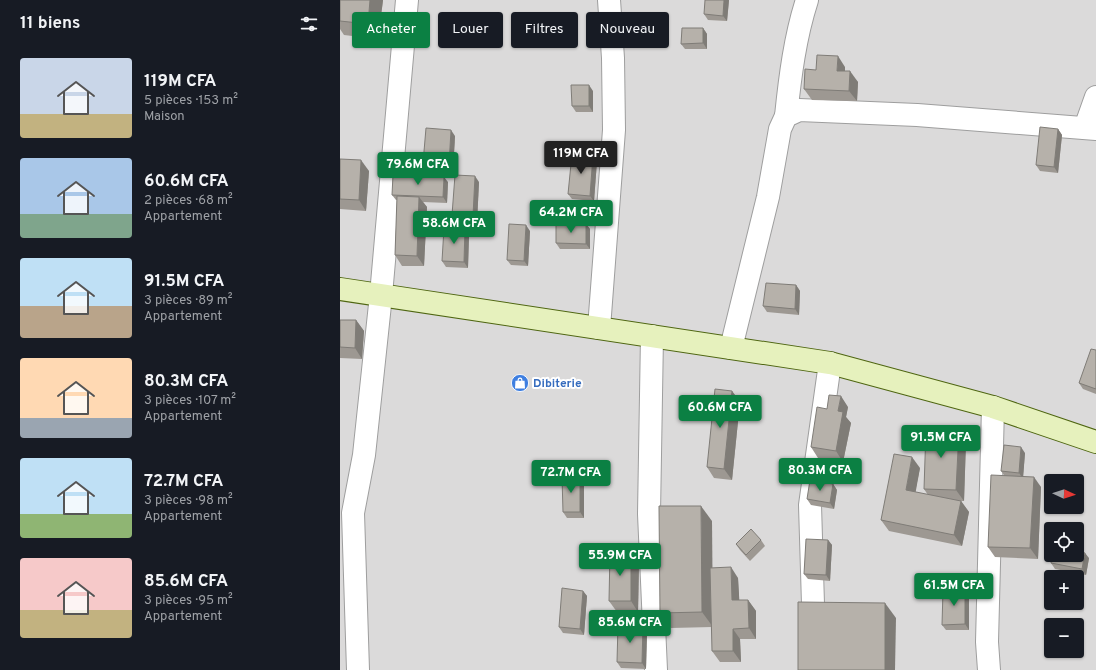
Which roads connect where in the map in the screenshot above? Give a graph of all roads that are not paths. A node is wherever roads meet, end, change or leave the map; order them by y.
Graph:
1 (407, 0) edge
2 (609, 0) edge
3 (807, 0) edge
4 (1096, 97) edge
5 (786, 116) junction
6 (1091, 128) edge
7 (340, 289) edge
8 (381, 295) junction
9 (599, 328) junction
10 (652, 336) junction
11 (731, 348) junction
12 (830, 363) junction
13 (993, 408) junction
14 (1096, 442) edge
15 (346, 513) edge
16 (358, 670) edge
17 (656, 670) edge
18 (815, 670) edge
19 (989, 670) edge

1 - 8 street
2 - 9 street
3 - 5 street
4 - 6 street
5 - 6 street
5 - 11 street
7 - 8 street
8 - 9 street
8 - 15 street
9 - 10 street
10 - 11 street
10 - 17 street
11 - 12 street
12 - 13 street
12 - 18 street
13 - 14 street
13 - 19 street
15 - 16 street

